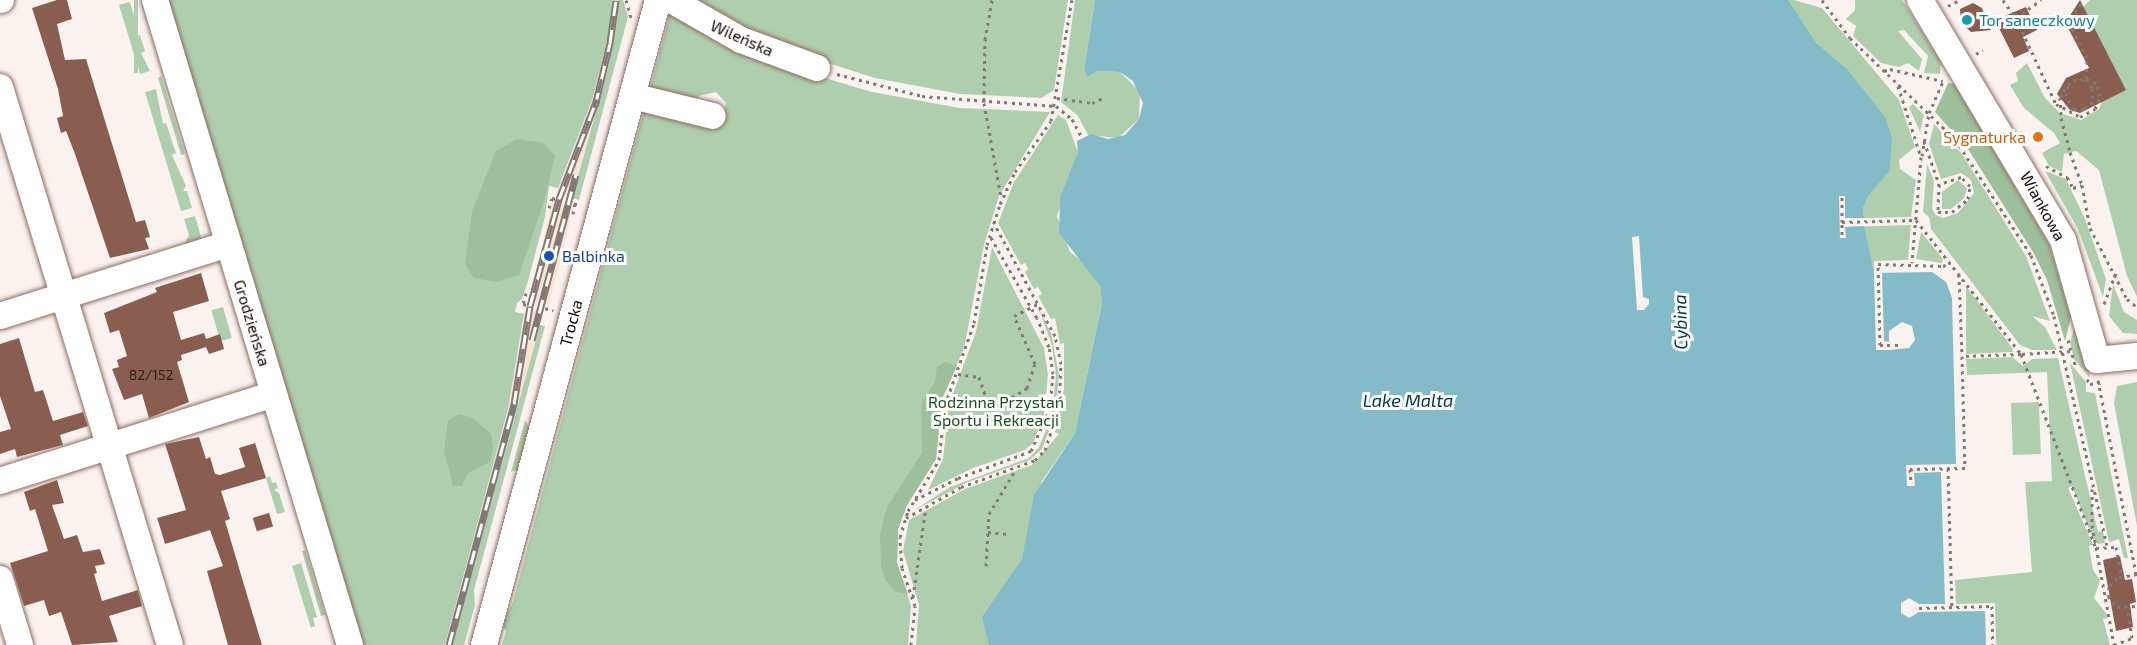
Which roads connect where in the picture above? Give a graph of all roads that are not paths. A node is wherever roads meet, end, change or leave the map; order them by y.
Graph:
1 (154, 0) edge
2 (658, 0) edge
3 (671, 0) edge
4 (1920, 0) edge
5 (817, 69) road end
6 (0, 87) edge
7 (632, 96) junction
8 (713, 116) dead end
9 (218, 247) junction
10 (64, 297) junction
11 (0, 316) edge
12 (2137, 356) edge
13 (264, 397) junction
14 (112, 445) junction
15 (0, 481) edge
16 (0, 579) edge
17 (20, 645) edge
18 (170, 645) edge
19 (350, 645) edge
20 (484, 645) edge

1 - 9 street, Grodzieńska
2 - 7 street, Trocka
3 - 5 street, Wileńska
4 - 12 street, Wiankowa
6 - 10 street
7 - 8 street
7 - 20 street, Trocka
9 - 10 street
9 - 13 street, Grodzieńska
10 - 11 street
10 - 14 street
13 - 14 street
13 - 19 street, Grodzieńska
14 - 15 street
14 - 18 street
16 - 17 street

